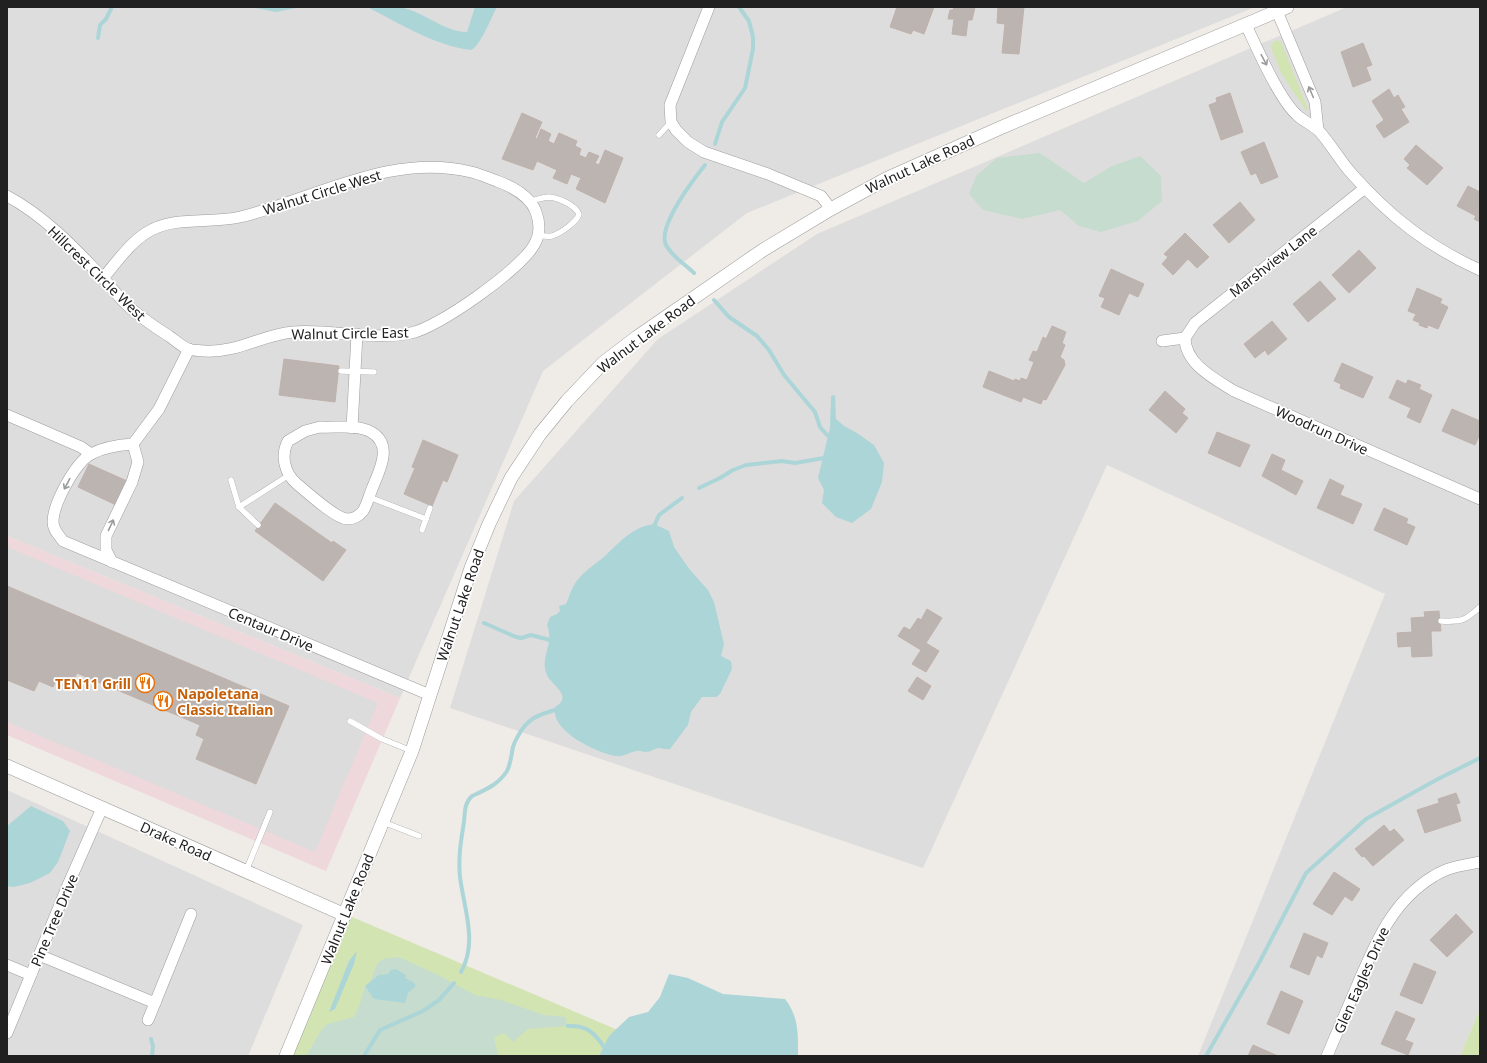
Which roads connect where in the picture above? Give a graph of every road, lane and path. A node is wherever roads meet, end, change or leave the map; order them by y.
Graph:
1 (709, 7) edge
2 (1282, 9) edge
3 (1246, 25) junction
4 (671, 122) junction
5 (1318, 130) junction
6 (659, 135) dead end
7 (1365, 188) junction
8 (7, 196) edge
9 (530, 201) junction
10 (831, 209) junction
11 (538, 235) junction
12 (1480, 270) edge
13 (103, 278) junction
14 (357, 334) junction
15 (1185, 338) junction
16 (1162, 341) dead end
17 (189, 349) junction
18 (341, 371) dead end
19 (355, 371) junction
20 (374, 372) dead end
21 (7, 414) edge
22 (352, 428) junction
23 (132, 444) junction
24 (91, 454) junction
25 (290, 475) junction
26 (231, 480) dead end
27 (369, 497) junction
28 (1480, 499) edge
29 (239, 507) junction
30 (430, 508) dead end
31 (426, 519) junction
32 (258, 525) dead end
33 (422, 530) dead end
34 (112, 562) junction
35 (1480, 607) edge
36 (1441, 621) dead end
37 (430, 696) junction
38 (350, 721) dead end
39 (412, 751) junction
40 (7, 766) edge
41 (102, 808) junction
42 (270, 812) dead end
43 (383, 821) junction
44 (419, 836) dead end
45 (1480, 862) edge
46 (245, 871) junction
47 (191, 914) dead end
48 (345, 915) junction
49 (39, 955) junction
50 (7, 965) edge
51 (31, 975) junction
52 (155, 1002) junction
53 (148, 1020) dead end
54 (7, 1033) edge
55 (286, 1056) edge
56 (1327, 1056) edge

1 - 4 street
2 - 3 street, Walnut Lake Road
5 -> 2 street
3 -> 5 street
3 - 10 street, Walnut Lake Road
4 - 6 lane
4 - 10 street
5 - 7 street
7 - 12 street
7 - 15 street, Marshview Lane
8 - 13 street, Hillcrest Circle West
9 - 11 street
9 - 11 lane
9 - 13 street, Walnut Circle West
10 - 37 street, Walnut Lake Road
11 - 14 street, Walnut Circle East
13 - 17 street, Hillcrest Circle West
14 - 17 street, Walnut Circle East
14 - 19 street
15 - 16 street
15 - 28 street, Woodrun Drive
17 - 23 street
18 - 19 lane
19 - 20 lane
19 - 22 street
21 - 24 street
22 - 25 street
22 - 27 street
23 - 24 street
34 -> 23 street
24 -> 34 street, Centaur Drive
25 - 27 street
25 - 29 lane
26 - 29 lane
27 - 31 lane
29 - 32 lane
30 - 31 lane
31 - 33 lane
34 - 37 street, Centaur Drive
35 - 36 lane
37 - 39 street, Walnut Lake Road
38 - 39 lane
39 - 43 street, Walnut Lake Road
40 - 41 street, Drake Road
41 - 46 street, Drake Road
41 - 49 street, Pine Tree Drive
42 - 46 lane
43 - 44 lane
43 - 48 street, Walnut Lake Road
45 - 56 street, Glen Eagles Drive
46 - 48 street, Drake Road
47 - 52 street
48 - 55 street, Walnut Lake Road
49 - 51 street, Pine Tree Drive
49 - 52 street
50 - 51 street
51 - 54 street, Pine Tree Drive
52 - 53 street

